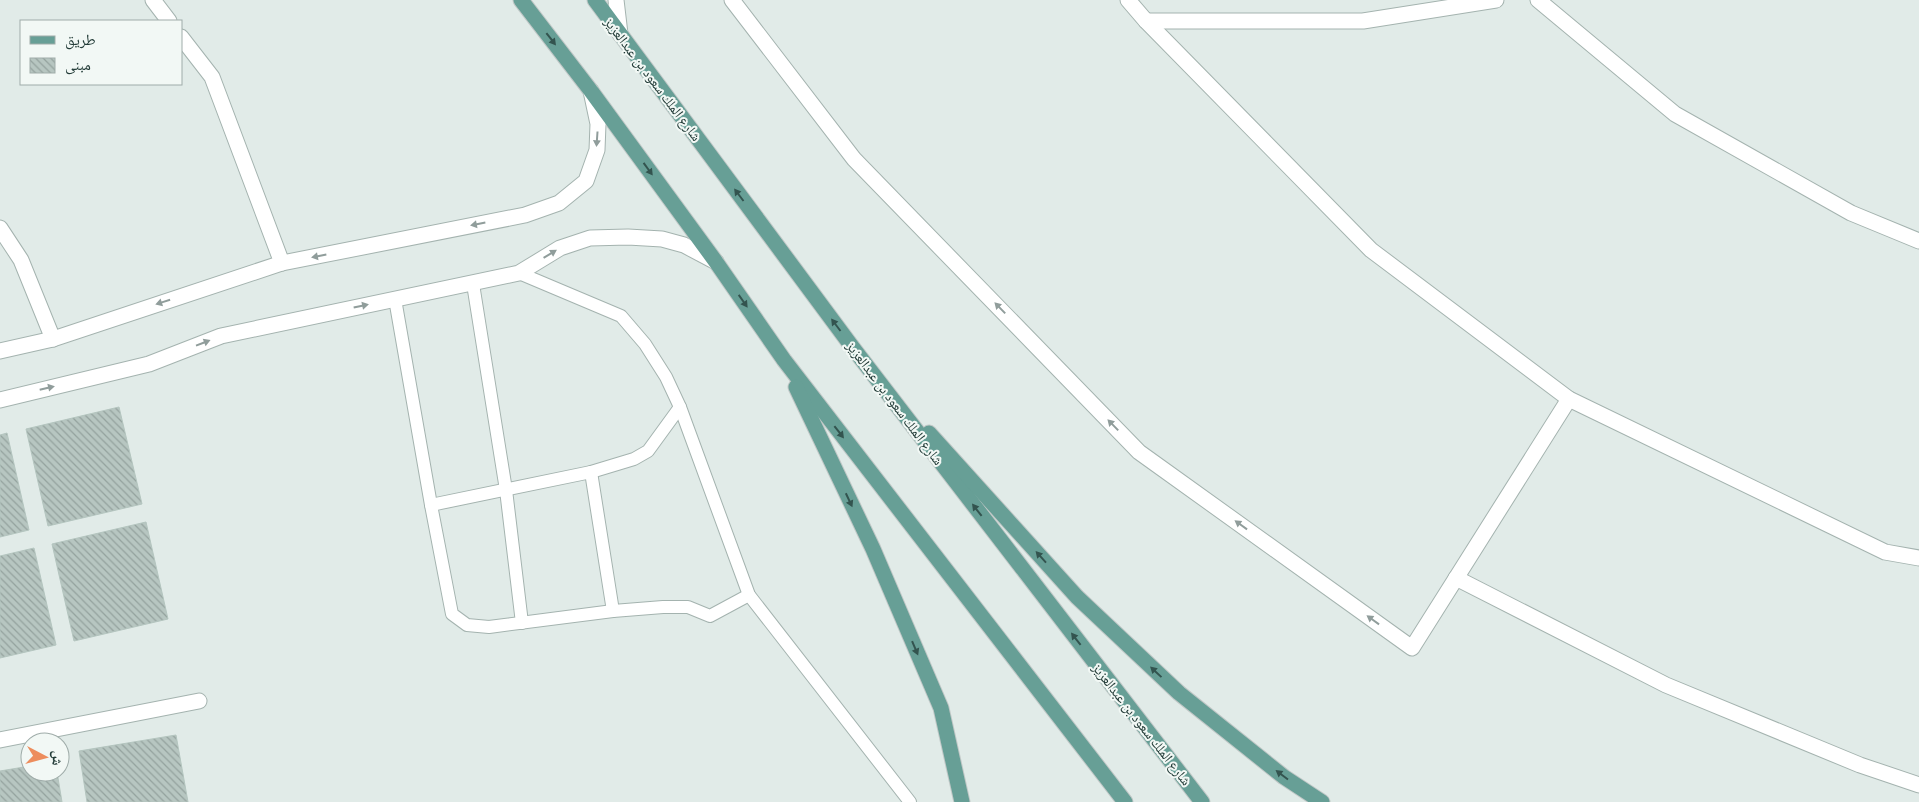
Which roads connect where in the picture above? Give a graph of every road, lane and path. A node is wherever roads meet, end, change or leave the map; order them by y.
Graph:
1 (153, 0) edge
2 (521, 0) edge
3 (595, 0) edge
4 (616, 0) edge
5 (732, 0) edge
6 (1128, 0) edge
7 (1496, 0) edge
8 (1538, 0) edge
9 (168, 20) edge
10 (1146, 21) junction
11 (620, 34) junction
12 (182, 38) edge
13 (591, 91) junction
14 (0, 228) edge
15 (1919, 241) edge
16 (716, 262) junction
17 (282, 263) junction
18 (519, 273) junction
19 (473, 284) junction
20 (395, 299) junction
21 (53, 339) junction
22 (853, 348) junction
23 (0, 351) edge
24 (784, 360) junction
25 (1569, 399) junction
26 (0, 400) edge
27 (680, 407) junction
28 (591, 472) junction
29 (506, 490) junction
30 (431, 505) junction
31 (1919, 558) edge
32 (1456, 578) junction
33 (749, 595) junction
34 (613, 611) junction
35 (522, 623) junction
36 (199, 702) dead end
37 (0, 740) edge
38 (1919, 785) edge
39 (910, 802) edge
40 (962, 802) edge
41 (1125, 802) edge
42 (1202, 802) edge
43 (1322, 802) edge

1 - 9 street
2 -> 13 main road
3 - 11 main road, شارع الملك سعود بن عبدالعزيز
4 - 11 street
32 -> 5 street
6 - 10 street
7 - 10 street
8 - 15 street
10 - 25 street
22 -> 11 main road, شارع الملك سعود بن عبدالعزيز
12 - 17 street
13 -> 16 main road
13 -> 17 street
14 - 21 street
18 -> 16 street
16 -> 24 main road
17 -> 21 street
18 - 19 street
18 - 27 lane
19 - 20 street
19 - 29 lane
26 -> 20 street
20 - 30 lane
21 - 23 street
42 -> 22 main road, شارع الملك سعود بن عبدالعزيز
43 -> 22 main road
24 -> 40 main road
24 -> 41 main road
25 - 31 street
25 - 32 street
27 - 28 lane
27 - 33 lane
28 - 29 lane
28 - 34 lane
29 - 30 lane
29 - 35 lane
30 - 35 lane
32 - 38 street
33 - 34 lane
33 - 39 lane
34 - 35 lane
36 - 37 street

